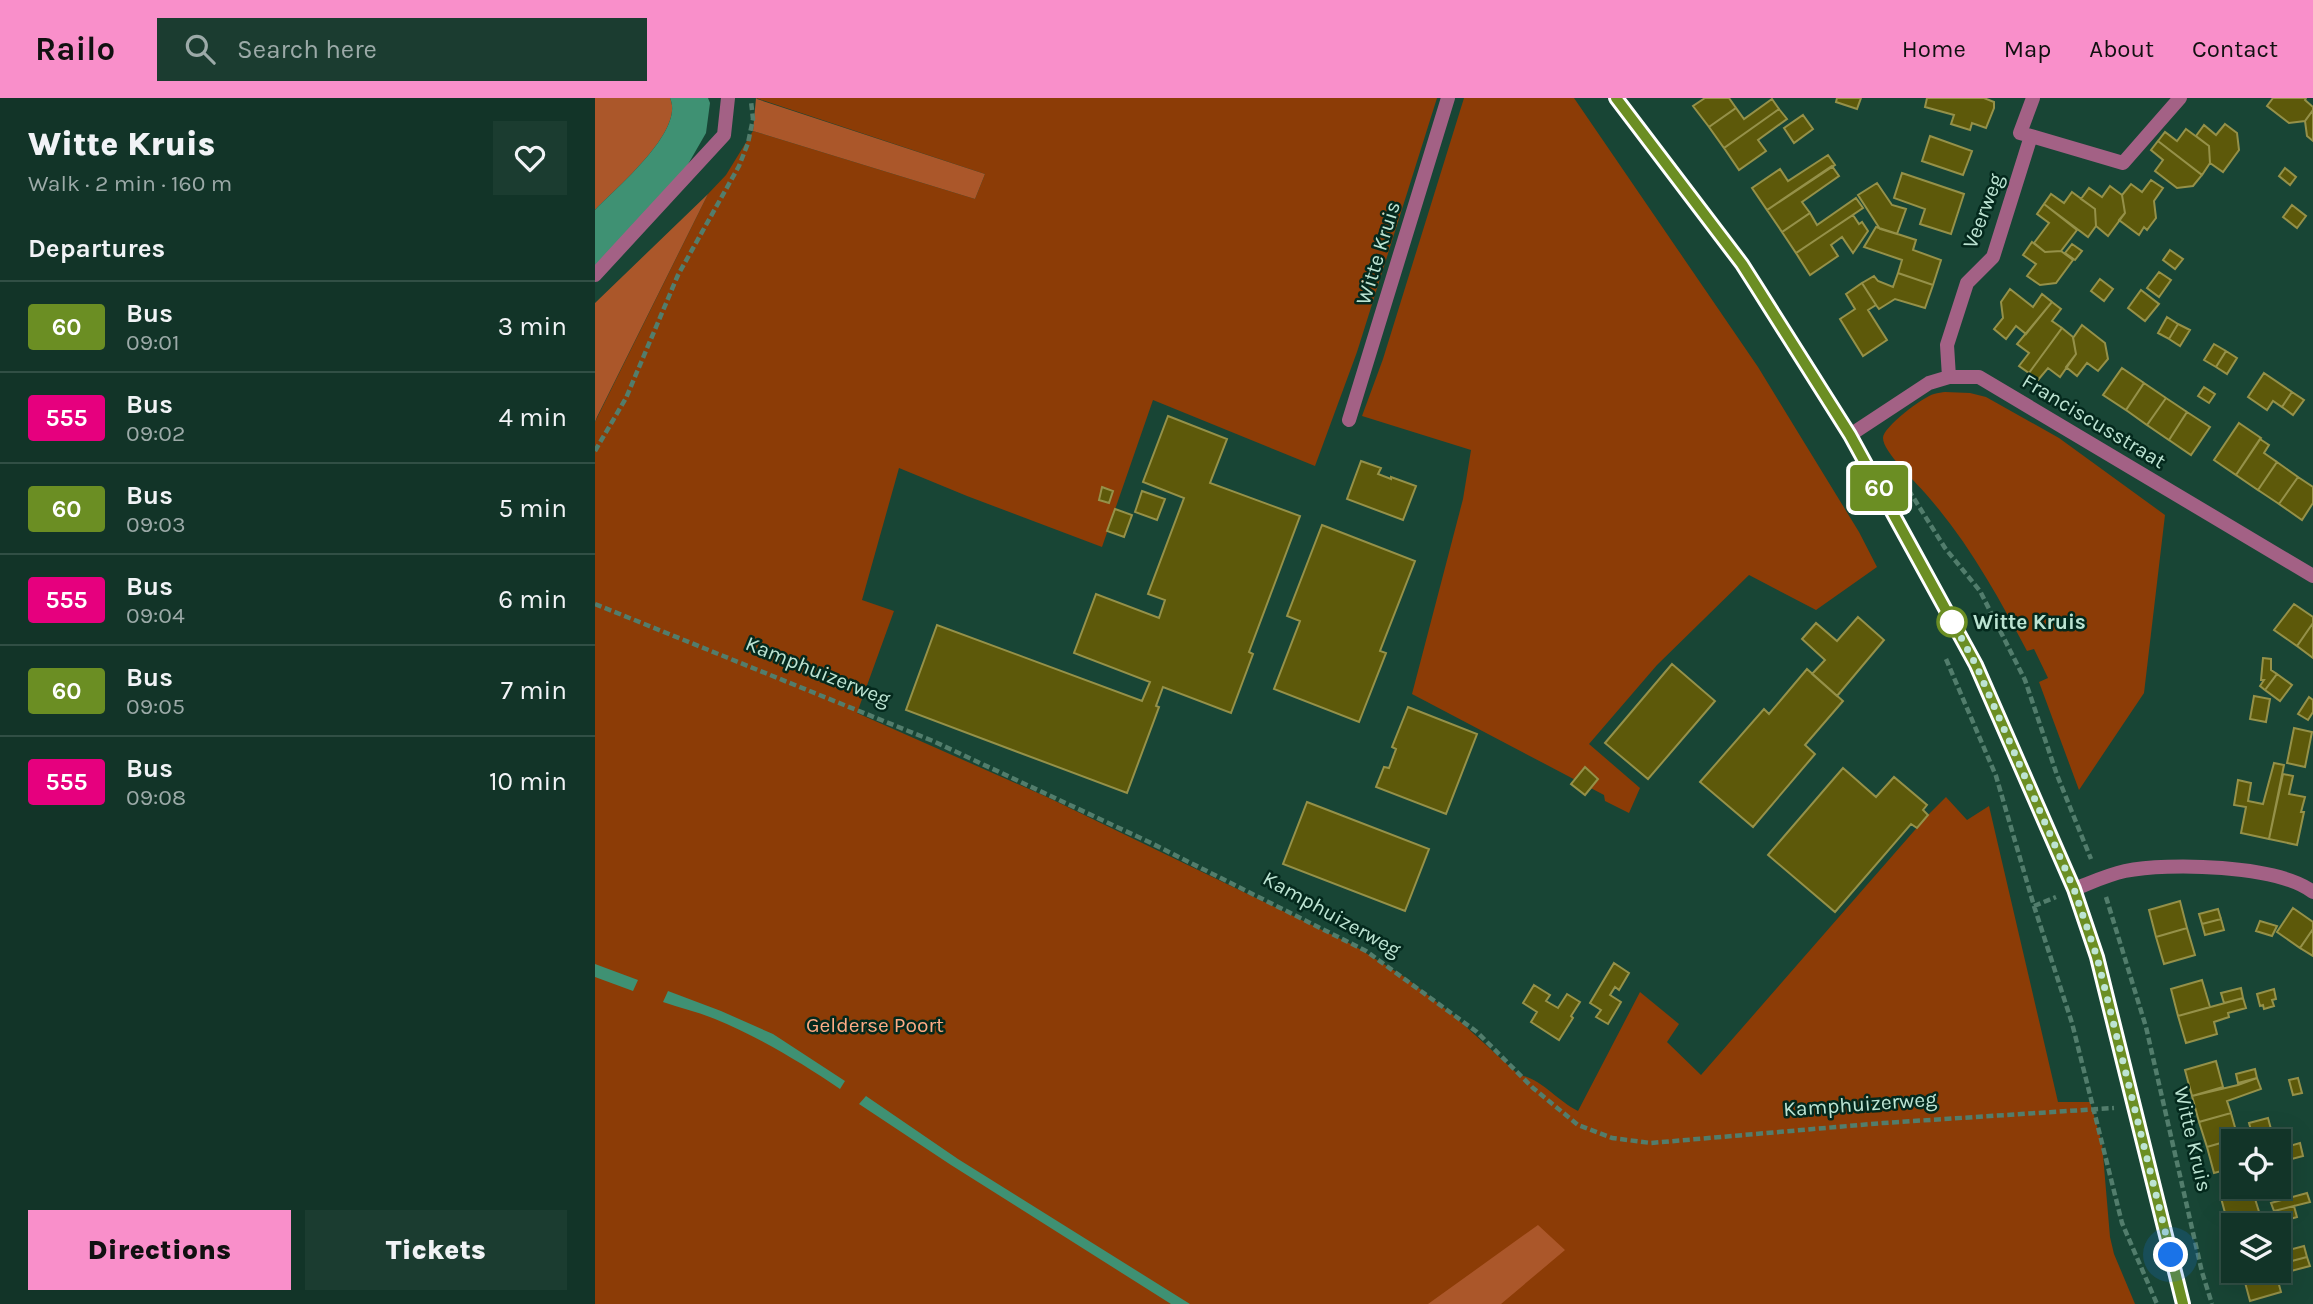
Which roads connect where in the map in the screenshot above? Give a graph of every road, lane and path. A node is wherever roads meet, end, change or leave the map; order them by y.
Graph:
1 (728, 98) edge
2 (750, 98) edge
3 (1448, 98) edge
4 (1616, 98) edge
5 (2033, 98) edge
6 (2180, 98) edge
7 (2031, 136) junction
8 (595, 275) edge
9 (1949, 377) junction
10 (1349, 421) dead end
11 (1850, 435) junction
12 (595, 451) edge
13 (1898, 474) dead end
14 (2313, 576) edge
15 (595, 604) edge
16 (1941, 649) dead end
17 (2100, 880) junction
18 (2074, 889) junction
19 (2313, 892) edge
20 (2092, 1110) junction
21 (2157, 1304) edge
22 (2183, 1304) edge
23 (2212, 1304) edge

1 - 8 street
2 - 12 path
3 - 10 street, Witte Kruis
4 - 11 main road
5 - 7 street, Veerweg
6 - 7 street
7 - 9 street, Veerweg
9 - 11 street, Franciscusstraat
9 - 14 street, Franciscusstraat
11 - 18 main road
13 - 17 path, Witte Kruis
15 - 20 path, Kamphuizerweg
16 - 20 path
17 - 18 street
17 - 19 street
17 - 23 path, Witte Kruis
18 - 22 main road
20 - 21 path

